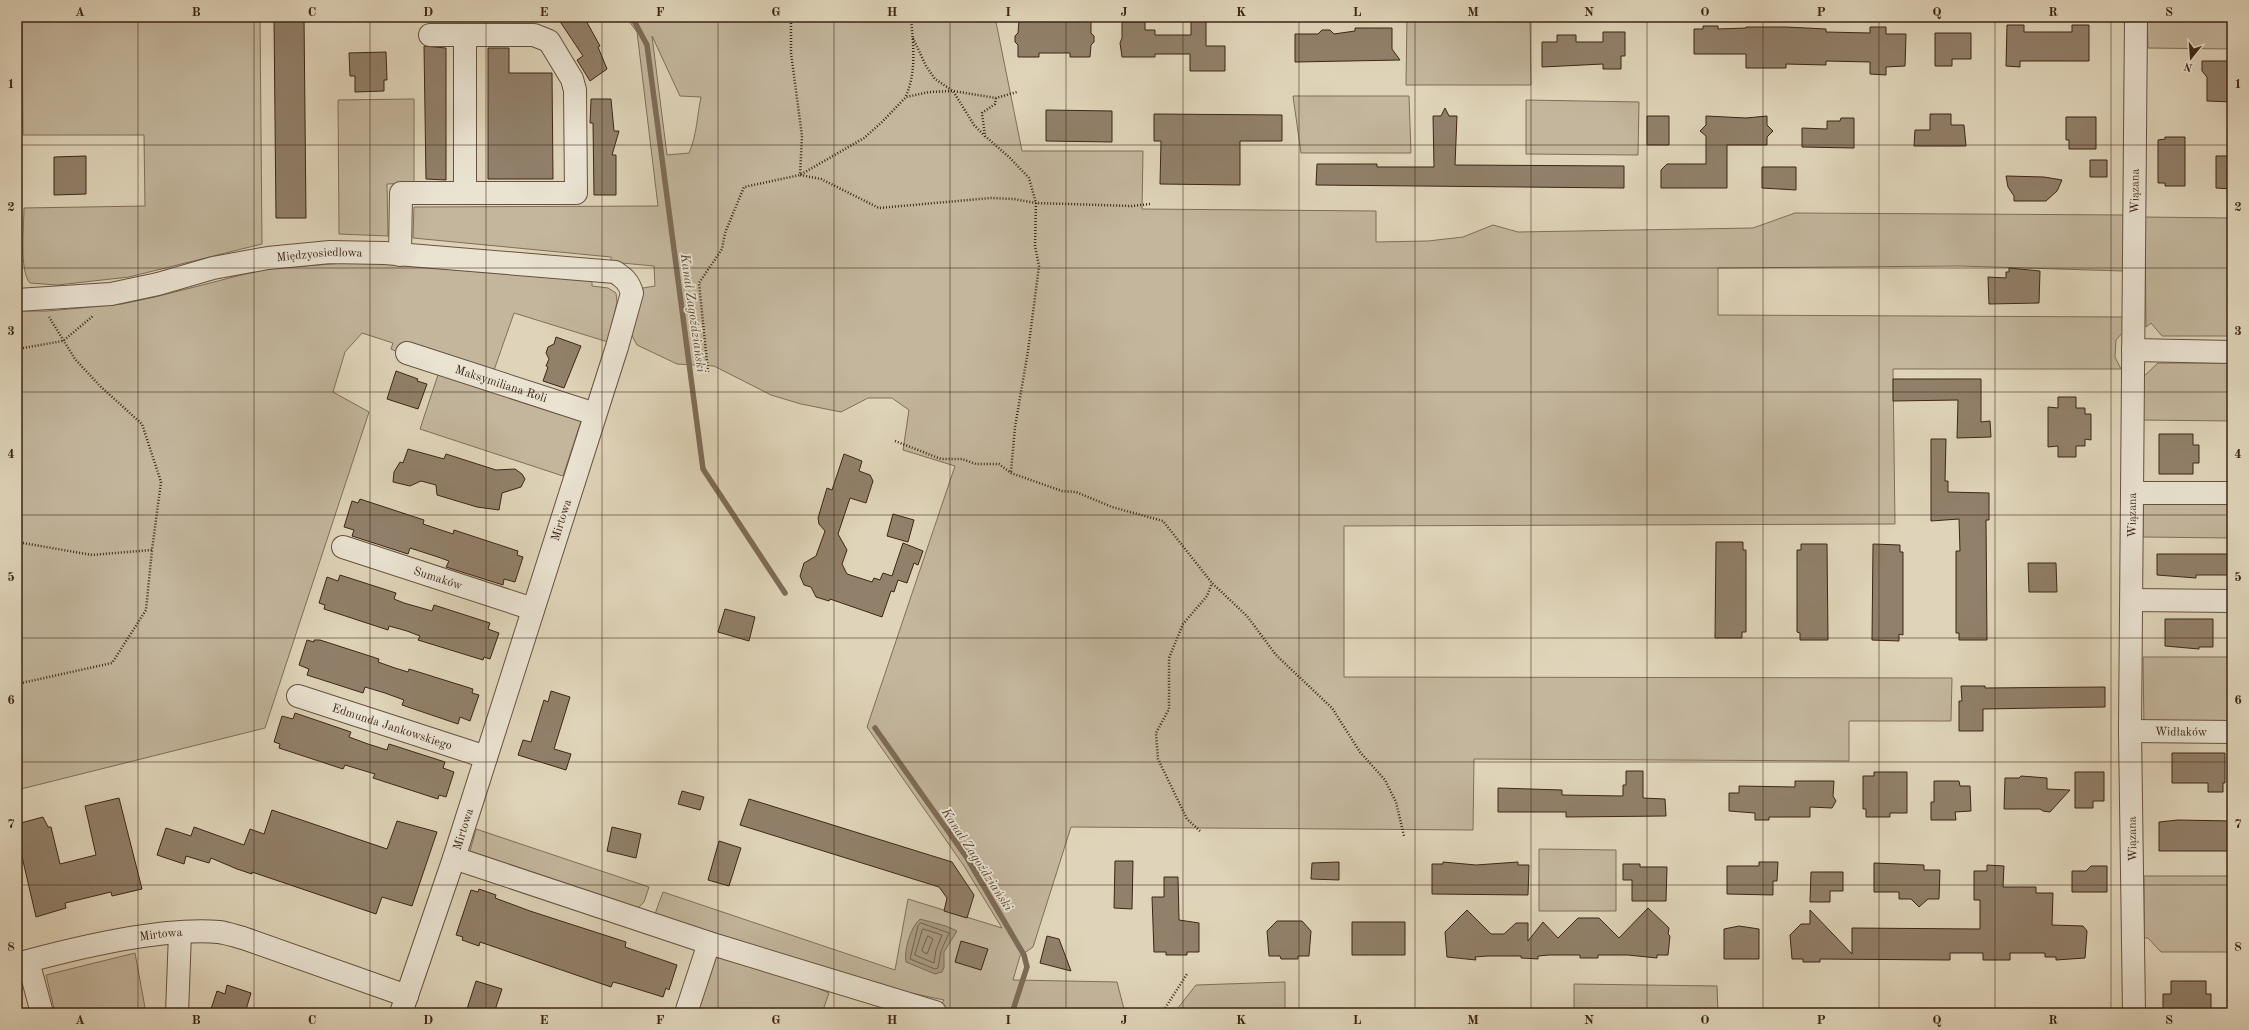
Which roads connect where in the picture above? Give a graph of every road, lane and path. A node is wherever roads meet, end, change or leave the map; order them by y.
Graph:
1 (791, 17) edge
2 (911, 17) edge
3 (2136, 17) edge
4 (430, 35) dead end
5 (465, 35) junction
6 (913, 38) junction
7 (953, 91) junction
8 (1017, 92) dead end
9 (906, 97) junction
10 (996, 98) junction
11 (985, 136) junction
12 (800, 175) junction
13 (465, 193) junction
14 (1036, 203) junction
15 (1150, 204) dead end
16 (400, 254) junction
17 (625, 278) joint
18 (111, 294) junction
19 (28, 300) edge
20 (63, 341) junction
21 (17, 349) edge
22 (2133, 350) junction
23 (2232, 352) edge
24 (407, 353) dead end
25 (708, 372) dead end
26 (596, 414) junction
27 (895, 441) dead end
28 (1011, 473) junction
29 (2132, 493) junction
30 (2232, 493) edge
31 (17, 542) edge
32 (343, 547) dead end
33 (152, 550) junction
34 (1212, 583) junction
35 (2132, 600) junction
36 (2232, 601) edge
37 (533, 609) junction
38 (17, 684) edge
39 (298, 696) dead end
40 (2130, 731) junction
41 (2232, 732) edge
42 (486, 757) junction
43 (1200, 831) dead end
44 (1404, 836) dead end
45 (454, 858) junction
46 (180, 933) junction
47 (709, 943) junction
48 (23, 962) edge
49 (1187, 974) dead end
50 (404, 1004) edge
51 (935, 1012) edge
52 (42, 1013) edge
53 (177, 1013) edge
54 (686, 1013) edge
55 (1162, 1013) edge
56 (2134, 1013) edge

1 - 12 path
2 - 6 path
3 - 22 street, Wiązana
4 - 5 street
5 - 13 street
5 - 13 street
6 - 7 path
6 - 9 path
7 - 9 path
7 - 10 path
7 - 11 path
8 - 10 path
9 - 12 path
10 - 11 path
11 - 14 path
12 - 14 path
12 - 25 path
13 - 16 street
14 - 15 path
14 - 28 path
16 - 17 street, Międzyosiedlowa
16 - 18 street, Międzyosiedlowa
17 - 26 street, Mirtowa
18 - 19 street, Międzyosiedlowa
18 - 20 path
19 - 20 path
20 - 21 path
20 - 33 path
22 - 23 street
22 - 29 street, Wiązana
24 - 26 street, Maksymiliana Roli
26 - 37 street, Mirtowa
27 - 28 path
28 - 34 path
29 - 30 street
29 - 35 street, Wiązana
31 - 33 path
32 - 37 street, Sumaków
33 - 38 path
34 - 43 path
34 - 44 path
35 - 36 street
35 - 40 street, Wiązana
37 - 42 street, Mirtowa
39 - 42 street, Edmunda Jankowskiego
40 - 41 street, Widłaków
40 - 56 street, Wiązana
42 - 45 street, Mirtowa
45 - 47 street
45 - 50 street, Mirtowa
46 - 48 street, Mirtowa
46 - 50 street, Mirtowa
46 - 53 street
47 - 51 street
47 - 54 street
48 - 52 street
49 - 55 path

